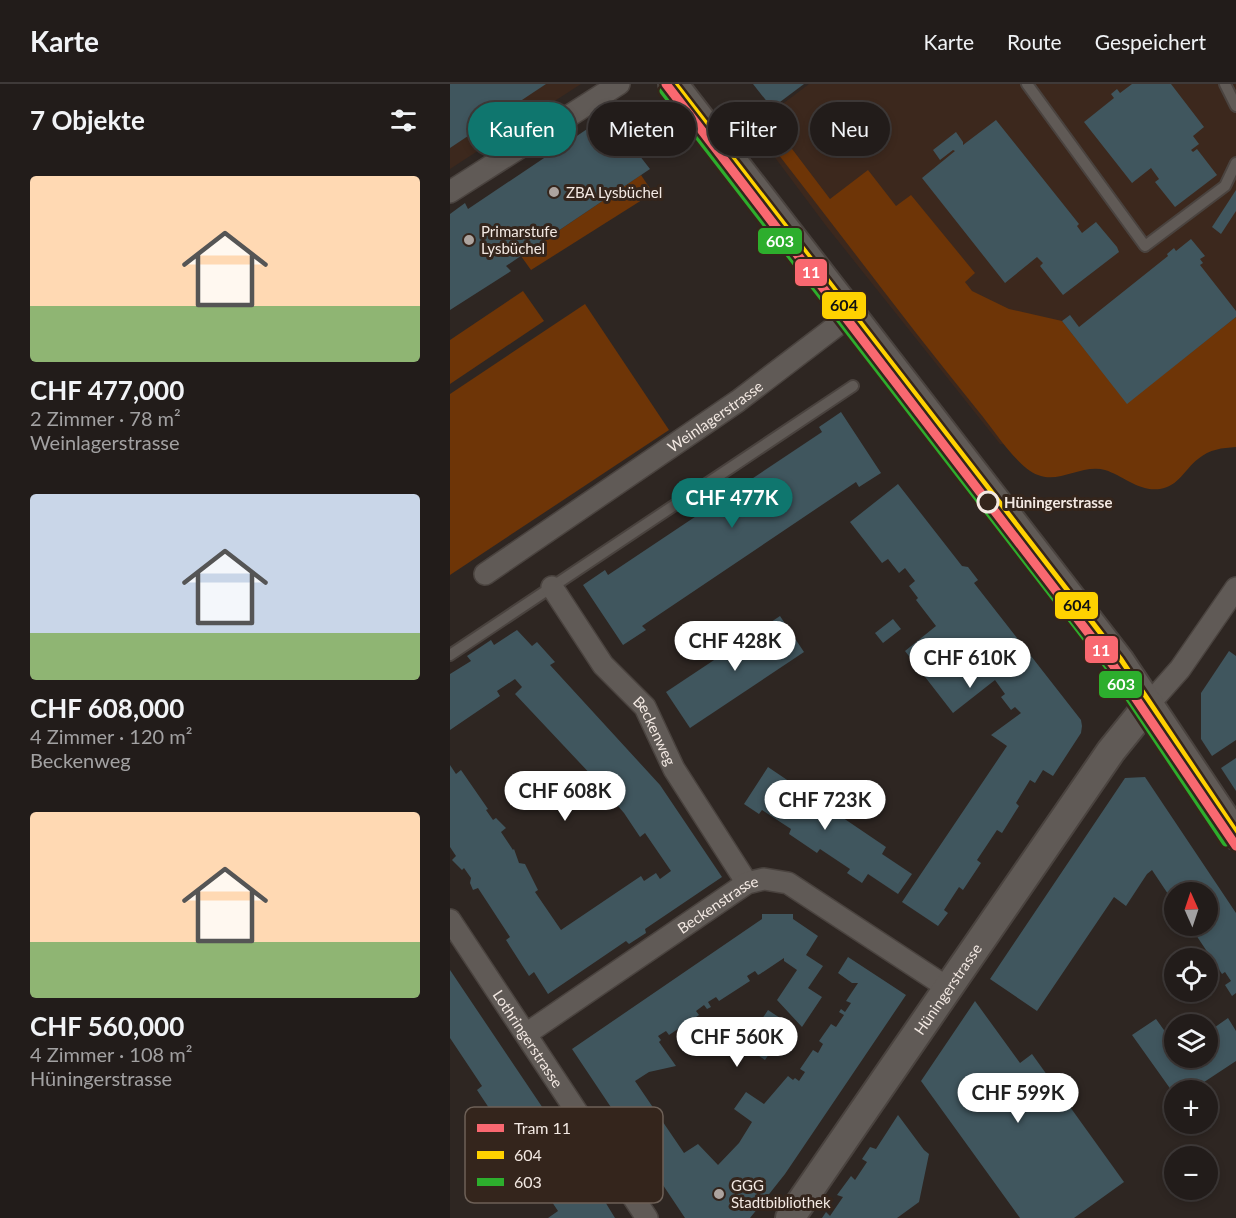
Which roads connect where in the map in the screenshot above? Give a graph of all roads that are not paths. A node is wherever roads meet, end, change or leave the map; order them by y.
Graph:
1 (601, 84) edge
2 (619, 84) edge
3 (673, 84) edge
4 (1027, 84) edge
5 (1225, 84) edge
6 (574, 102) edge
7 (1236, 106) edge
8 (1236, 163) edge
9 (450, 192) edge
10 (852, 314) junction
11 (853, 386) dead end
12 (485, 574) dead end
13 (552, 587) junction
14 (1236, 588) edge
15 (450, 655) edge
16 (1149, 704) junction
17 (1236, 835) edge
18 (747, 883) junction
19 (450, 920) edge
20 (948, 988) junction
21 (525, 1034) junction
22 (573, 1107) edge
23 (637, 1203) edge
24 (647, 1218) edge
25 (790, 1218) edge

1 - 6 lane
2 - 9 street
3 - 10 main road
4 - 8 lane
5 - 7 lane
10 - 12 street, Weinlagerstrasse
10 - 16 main road
11 - 13 lane
13 - 15 lane
13 - 18 street, Beckenweg
14 - 16 street, Hüningerstrasse
16 - 17 main road
16 - 20 main road, Hüningerstrasse
18 - 20 street, Beckenstrasse
18 - 21 street, Beckenstrasse
19 - 21 street, Lothringerstrasse
20 - 25 main road, Hüningerstrasse
21 - 22 street, Lothringerstrasse
23 - 24 street, Lothringerstrasse

